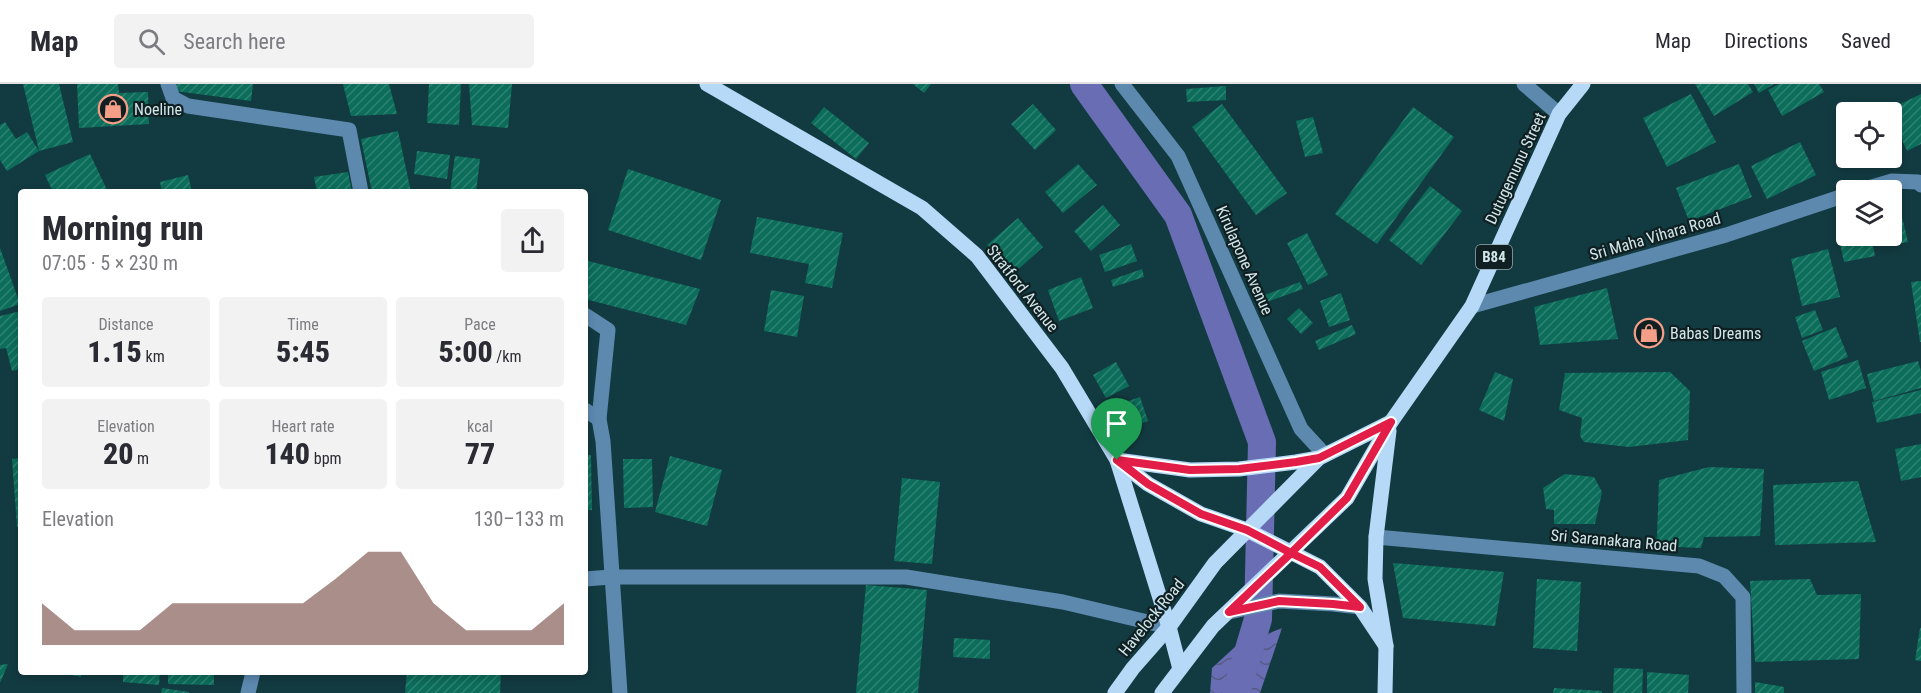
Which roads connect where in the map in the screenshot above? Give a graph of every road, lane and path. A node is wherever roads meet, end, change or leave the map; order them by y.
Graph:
1 (168, 84) edge
2 (707, 84) edge
3 (1122, 84) edge
4 (1524, 84) edge
5 (1583, 84) edge
6 (1559, 114) junction
7 (1902, 181) edge
8 (1921, 184) edge
9 (360, 189) edge
10 (1836, 198) edge
11 (1472, 306) junction
12 (588, 317) edge
13 (588, 412) edge
14 (599, 419) junction
15 (1391, 422) junction
16 (1322, 457) junction
17 (1117, 460) junction
18 (1247, 530) junction
19 (1376, 537) junction
20 (1291, 553) junction
21 (611, 577) junction
22 (588, 579) edge
23 (1360, 607) junction
24 (1229, 612) junction
25 (1169, 627) junction
26 (1386, 646) junction
27 (1180, 669) junction
28 (252, 675) edge
29 (248, 693) edge
30 (620, 693) edge
31 (1115, 693) edge
32 (1162, 693) edge
33 (1385, 693) edge
34 (1744, 693) edge

1 - 9 street
2 - 17 main road, Stratford Avenue
3 - 16 street, Kirulapone Avenue
4 - 6 street
5 - 6 main road, Dutugemunu Street / B84
6 - 11 main road, Dutugemunu Street / B84
7 - 8 street
10 - 11 street, Sri Maha Vihara Road
11 - 15 main road, Dutugemunu Street / B84
12 - 14 street
13 - 14 street
14 - 21 street
15 - 16 main road, B84
15 - 19 main road
15 - 20 main road, B84
16 - 17 main road
16 - 18 main road, B84
17 - 18 main road, Stratford Avenue
17 - 25 main road, Stratford Avenue
18 - 20 main road, Stratford Avenue
18 - 25 main road, Havelock Road / B84
19 - 26 main road
19 - 34 street, Sri Saranakara Road
20 - 23 main road, Stratford Avenue
20 - 24 main road, B84
21 - 22 street
21 - 25 street
21 - 30 street
23 - 24 street
23 - 26 main road, Stratford Avenue
24 - 27 main road, B84
25 - 27 main road, Stratford Avenue
25 - 31 main road, Havelock Road / B84
26 - 33 main road
27 - 32 main road, B84
28 - 29 street

